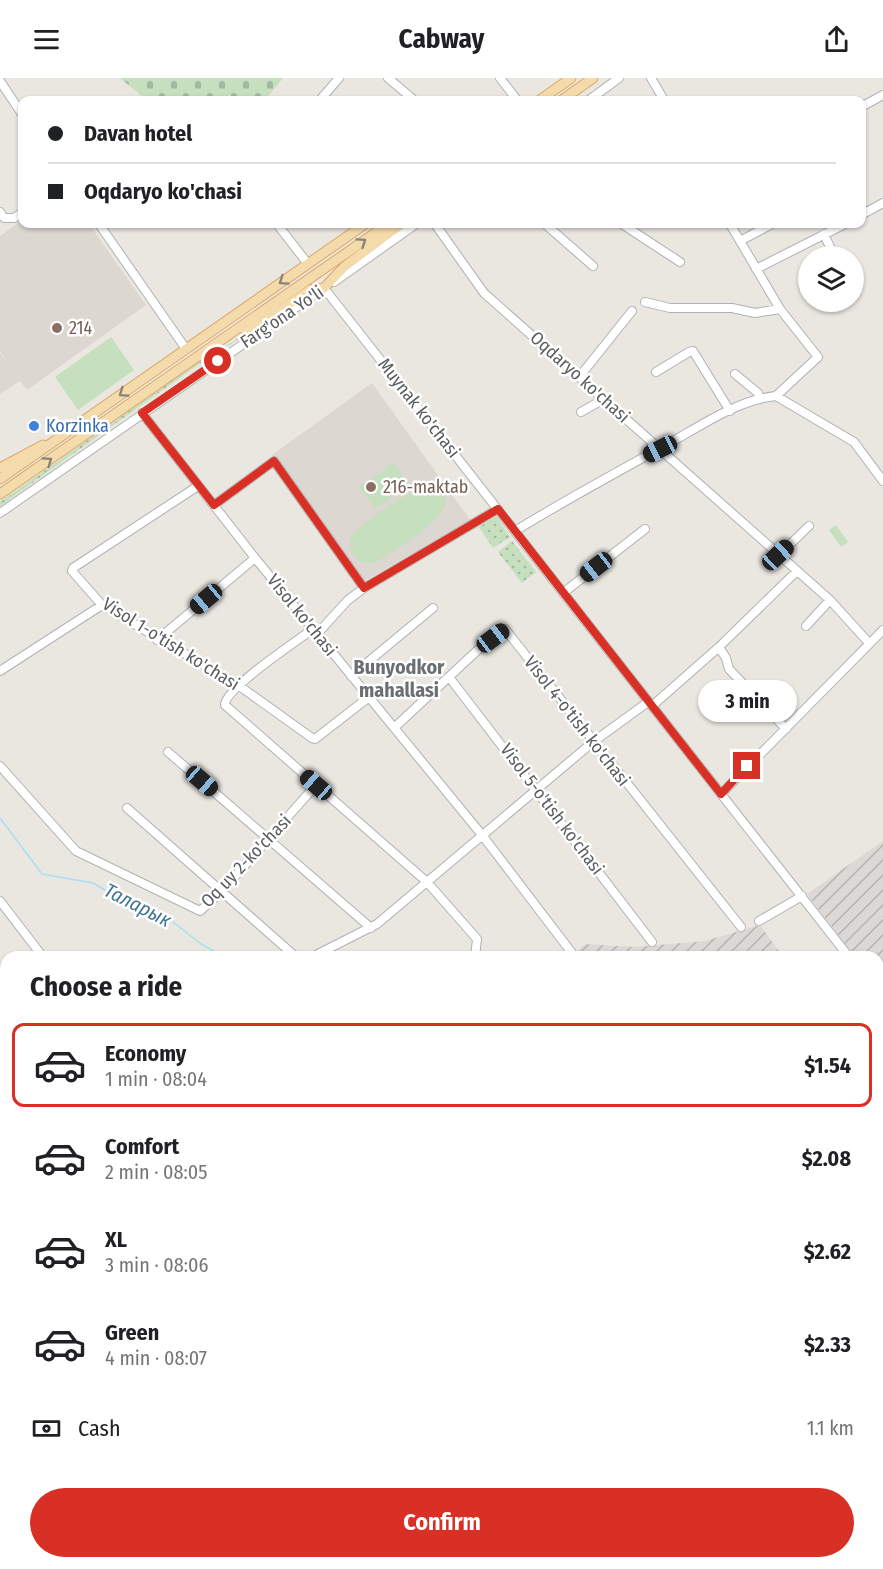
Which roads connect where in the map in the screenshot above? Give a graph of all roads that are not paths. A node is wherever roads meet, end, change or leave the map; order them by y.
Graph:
1 (339, 78) edge
2 (388, 78) edge
3 (500, 78) edge
4 (569, 78) edge
5 (593, 78) edge
6 (619, 78) edge
7 (651, 78) edge
8 (0, 81) edge
9 (883, 94) edge
10 (323, 96) edge
11 (409, 96) edge
12 (514, 96) edge
13 (545, 96) edge
14 (568, 96) edge
15 (597, 96) edge
16 (662, 96) edge
17 (866, 104) edge
18 (18, 108) edge
19 (883, 203) edge
20 (866, 212) edge
21 (2, 215) edge
22 (18, 216) edge
23 (102, 228) edge
24 (280, 228) edge
25 (359, 228) edge
26 (382, 228) edge
27 (396, 228) edge
28 (410, 228) edge
29 (438, 228) edge
30 (550, 228) edge
31 (628, 228) edge
32 (732, 228) edge
33 (764, 228) edge
34 (837, 228) edge
35 (824, 234) junction
36 (740, 241) junction
37 (829, 246) edge
38 (680, 262) dead end
39 (308, 264) junction
40 (593, 266) dead end
41 (756, 269) junction
42 (324, 288) junction
43 (645, 302) dead end
44 (780, 309) junction
45 (632, 311) dead end
46 (228, 336) junction
47 (186, 349) junction
48 (656, 372) dead end
49 (735, 375) dead end
50 (580, 376) junction
51 (776, 396) junction
52 (604, 399) junction
53 (760, 399) junction
54 (730, 411) junction
55 (581, 412) dead end
56 (142, 413) junction
57 (54, 441) junction
58 (660, 449) junction
59 (883, 464) edge
60 (0, 470) edge
61 (875, 470) junction
62 (0, 479) edge
63 (883, 481) edge
64 (198, 486) junction
65 (0, 494) edge
66 (214, 505) junction
67 (498, 509) junction
68 (0, 513) edge
69 (809, 526) dead end
70 (645, 529) dead end
71 (515, 531) junction
72 (778, 555) junction
73 (255, 558) junction
74 (797, 571) junction
75 (364, 588) junction
76 (563, 592) junction
77 (830, 600) junction
78 (102, 605) junction
79 (433, 608) dead end
80 (806, 626) dead end
81 (883, 630) edge
82 (315, 632) junction
83 (157, 640) junction
84 (869, 643) junction
85 (719, 647) junction
86 (0, 671) edge
87 (351, 676) junction
88 (449, 677) junction
89 (238, 685) junction
90 (369, 697) junction
91 (650, 704) junction
92 (395, 727) junction
93 (786, 729) junction
94 (593, 742) junction
95 (168, 752) dead end
96 (0, 766) edge
97 (316, 785) junction
98 (537, 789) junction
99 (721, 794) junction
100 (127, 808) dead end
101 (482, 835) junction
102 (268, 839) junction
103 (427, 882) junction
104 (222, 891) junction
105 (802, 896) junction
106 (0, 901) edge
107 (759, 921) dead end
108 (741, 927) dead end
109 (371, 928) junction
110 (652, 942) dead end
111 (38, 951) edge
112 (289, 951) edge
113 (324, 951) edge
114 (476, 951) edge
115 (570, 951) edge
116 (844, 951) edge

1 - 10 street
2 - 11 street
3 - 12 street
4 - 13 main road
5 - 14 main road
6 - 15 street
7 - 16 street
8 - 18 street
9 - 17 street
19 - 20 street
21 - 22 street
23 - 47 street
24 - 39 street
25 - 39 main road, Farg'ona Yo'li
46 -> 26 main road, Farg'ona Yo'li
27 - 42 main road
28 - 42 street, Farg'ona Yo'li
29 - 50 street, Oqdaryo ko'chasi
30 - 40 street
31 - 38 street
32 - 36 street
33 - 36 street
34 - 35 street
35 - 37 street
35 - 41 street
36 - 41 street
39 -> 47 main road, Farg'ona Yo'li
41 - 44 street
42 - 46 main road
42 - 56 street, Farg'ona Yo'li
42 - 67 street, Muynak ko'chasi
43 - 44 street
44 - 51 street
45 - 50 street
65 -> 46 main road, Farg'ona Yo'li
47 -> 57 main road, Farg'ona Yo'li
48 - 54 street
49 - 53 street
50 - 52 street, Oqdaryo ko'chasi
51 - 53 street
51 - 61 street
52 - 55 street
52 - 58 street, Oqdaryo ko'chasi
53 - 54 street
54 - 58 street
56 - 64 street, Visol ko'chasi
56 - 68 street, Farg'ona Yo'li
57 - 60 main road
57 - 62 main road, Farg'ona Yo'li
58 - 71 street
58 - 72 street, Oqdaryo ko'chasi
59 - 61 street
61 - 63 street
64 - 66 street, Visol ko'chasi
64 - 78 street, Visol 1-o'tish ko'chasi
66 - 73 street, Visol ko'chasi
66 - 75 street
67 - 71 street, Muynak ko'chasi
67 - 75 street
69 - 72 street
70 - 76 street
71 - 76 street, Muynak ko'chasi
72 - 74 street, Oqdaryo ko'chasi
73 - 82 street, Visol ko'chasi
73 - 83 street
74 - 77 street, Oqdaryo ko'chasi
74 - 85 street
75 - 82 street
76 - 91 street, Muynak ko'chasi
77 - 80 street
77 - 84 street, Oqdaryo ko'chasi
78 - 83 street, Visol 1-o'tish ko'chasi
78 - 86 street
79 - 87 street
81 - 84 street
82 - 87 street, Visol ko'chasi
82 - 89 street
83 - 89 street, Visol 1-o'tish ko'chasi
84 - 93 street
85 - 91 street
85 - 93 street
87 - 90 street, Visol ko'chasi
88 - 92 street, Visol 4-o'tish ko'chasi
88 - 94 street, Visol 4-o'tish ko'chasi
88 - 98 street, Visol 5-o'tish ko'chasi
89 - 90 street, Visol 1-o'tish ko'chasi
89 - 97 street
90 - 92 street, Visol ko'chasi
91 - 94 street
91 - 99 street, Muynak ko'chasi
92 - 101 street, Visol ko'chasi
93 - 99 street
94 - 98 street
94 - 108 street, Visol 4-o'tish ko'chasi
95 - 102 street
96 - 104 street, Oq uy 2-ko'chasi
97 - 102 street, Oq uy 2-ko'chasi
97 - 103 street
98 - 101 street
98 - 110 street, Visol 5-o'tish ko'chasi
99 - 105 street, Muynak ko'chasi
100 - 104 street
101 - 103 street
101 - 115 street, Visol ko'chasi
102 - 104 street, Oq uy 2-ko'chasi
102 - 109 street
103 - 109 street
103 - 114 street
104 - 112 street
105 - 107 street
105 - 116 street, Muynak ko'chasi
106 - 111 street
109 - 113 street

